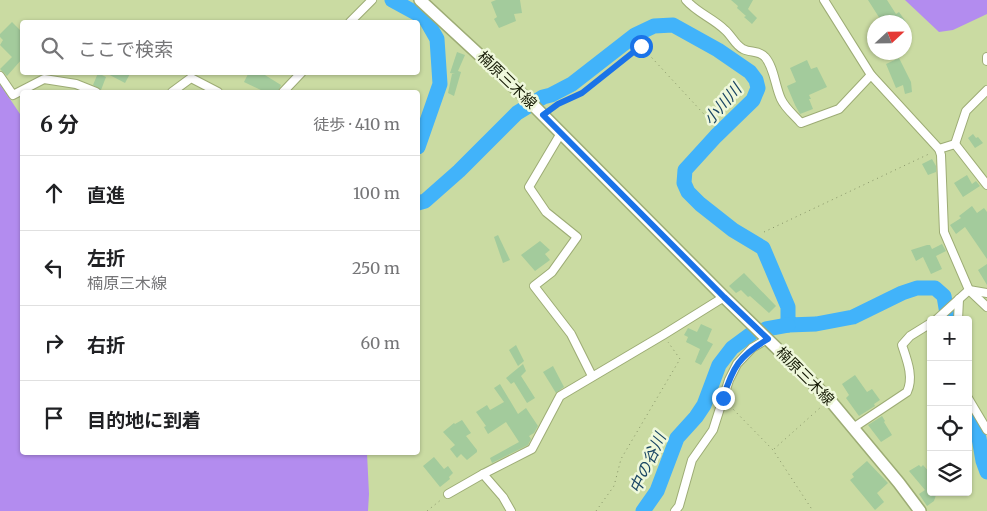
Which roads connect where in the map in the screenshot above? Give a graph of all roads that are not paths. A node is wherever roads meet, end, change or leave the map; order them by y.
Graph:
1 (372, 0) edge
2 (686, 0) edge
3 (824, 0) edge
4 (428, 2) edge
5 (352, 20) edge
6 (987, 57) edge
7 (987, 62) edge
8 (299, 75) edge
9 (871, 75) junction
10 (0, 76) edge
11 (23, 90) edge
12 (91, 90) edge
13 (175, 90) edge
14 (214, 90) edge
15 (285, 90) edge
16 (987, 90) edge
17 (20, 91) edge
18 (561, 133) junction
19 (955, 144) junction
20 (939, 149) junction
21 (987, 185) edge
22 (969, 290) junction
23 (987, 293) edge
24 (724, 297) junction
25 (959, 299) junction
26 (987, 307) edge
27 (940, 316) edge
28 (958, 316) edge
29 (927, 325) edge
30 (768, 339) junction
31 (592, 376) junction
32 (972, 405) edge
33 (853, 428) junction
34 (987, 430) edge
35 (483, 474) junction
36 (448, 494) road end
37 (511, 511) edge
38 (675, 511) edge
39 (920, 511) edge

1 - 5 street
2 - 9 street
3 - 9 street
4 - 18 main road, 楠原三木線
6 - 7 street
8 - 15 street
9 - 20 street
10 - 17 street
11 - 12 street
13 - 14 street
16 - 19 street
18 - 24 main road, 楠原三木線
18 - 31 street
19 - 20 street
19 - 21 street
20 - 22 street
22 - 23 street
22 - 25 street
22 - 26 street
24 - 30 main road, 楠原三木線
24 - 31 street
25 - 27 street
25 - 28 street
29 - 33 street
30 - 33 main road, 楠原三木線
30 - 38 street
31 - 35 street
32 - 34 street
33 - 39 main road, 楠原三木線
35 - 36 street
35 - 37 street

